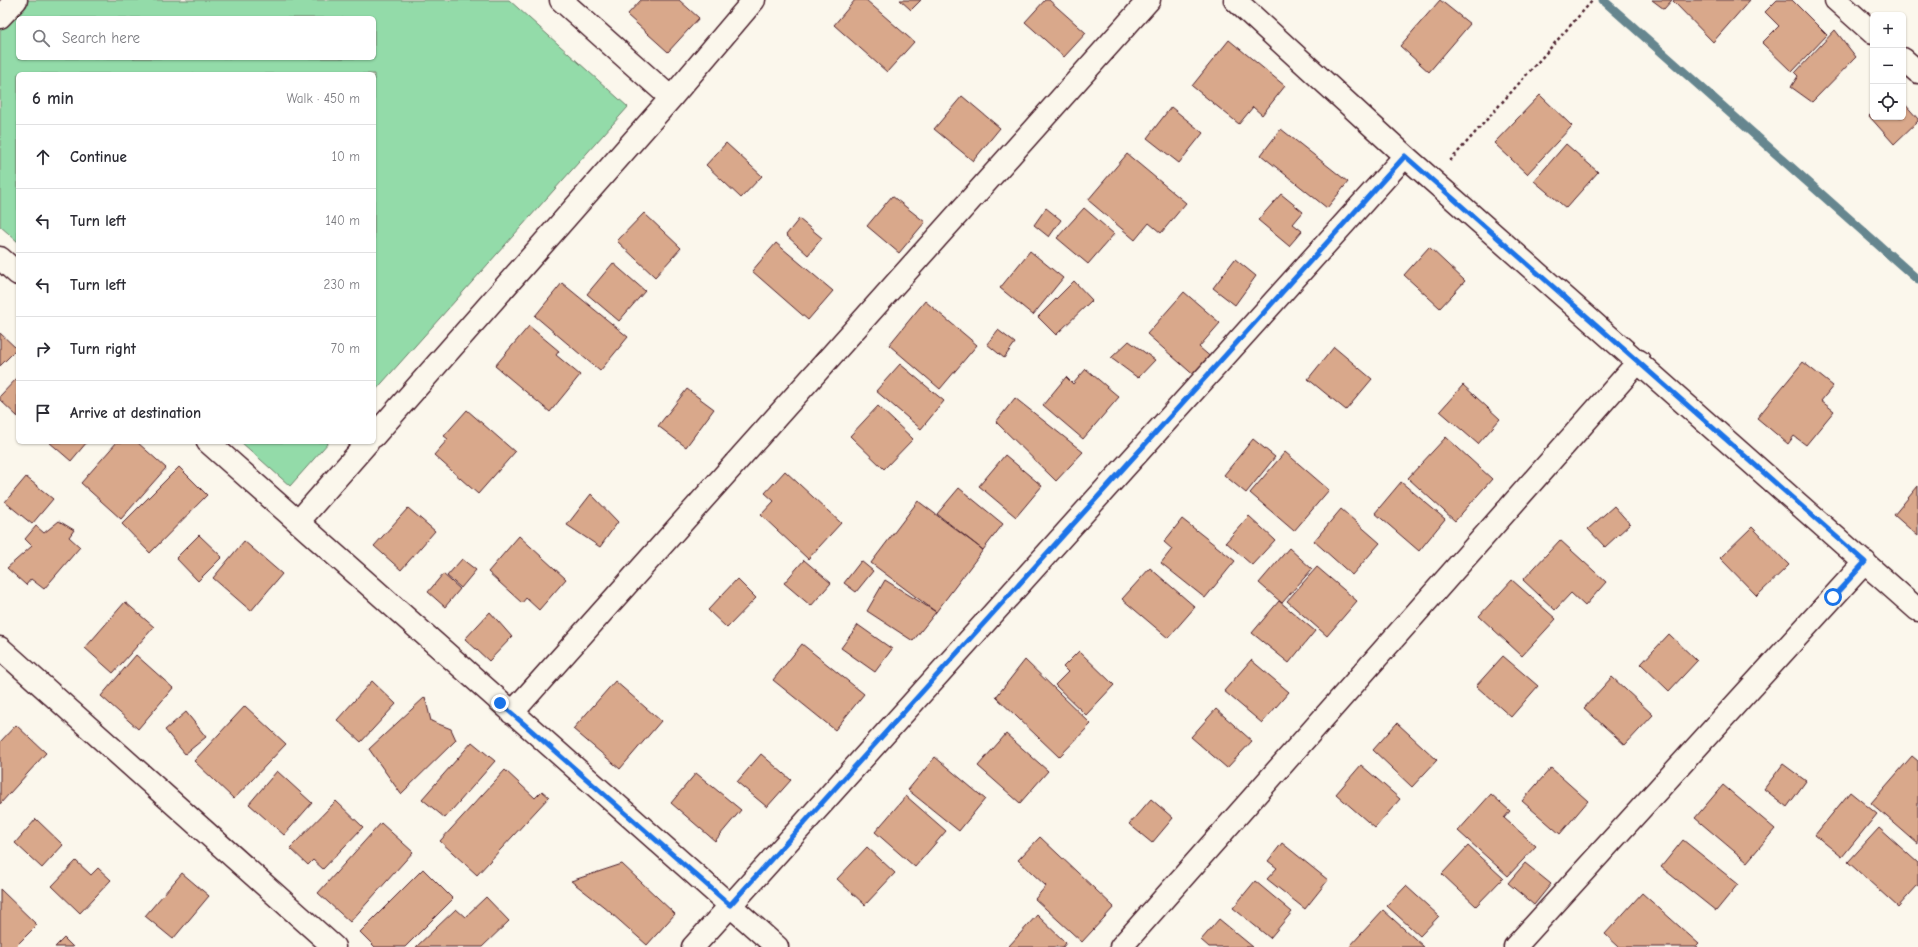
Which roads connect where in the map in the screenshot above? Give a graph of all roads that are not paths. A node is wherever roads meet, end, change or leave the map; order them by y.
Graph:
1 (16, 0) edge
2 (561, 0) edge
3 (754, 0) edge
4 (1149, 0) edge
5 (1235, 0) edge
6 (1836, 0) edge
7 (0, 17) edge
8 (1870, 30) edge
9 (1906, 62) edge
10 (1918, 72) edge
11 (671, 98) junction
12 (1405, 156) junction
13 (0, 258) edge
14 (16, 272) edge
15 (1639, 361) junction
16 (376, 434) edge
17 (210, 444) edge
18 (366, 444) edge
19 (298, 522) junction
20 (1865, 562) junction
21 (1918, 610) edge
22 (0, 648) edge
23 (512, 713) junction
24 (730, 905) junction
25 (334, 947) edge
26 (693, 947) edge
27 (777, 947) edge
28 (1121, 947) edge
29 (1515, 947) edge

1 - 7 street
2 - 11 street
3 - 11 street
4 - 23 street
5 - 12 street
6 - 8 street
9 - 10 street
11 - 16 street
12 - 15 street
12 - 24 street
13 - 14 street
15 - 20 street
15 - 28 street
17 - 19 street
18 - 19 street
19 - 23 street
20 - 21 street
20 - 29 street
22 - 25 street
23 - 24 street
24 - 26 street
24 - 27 street

